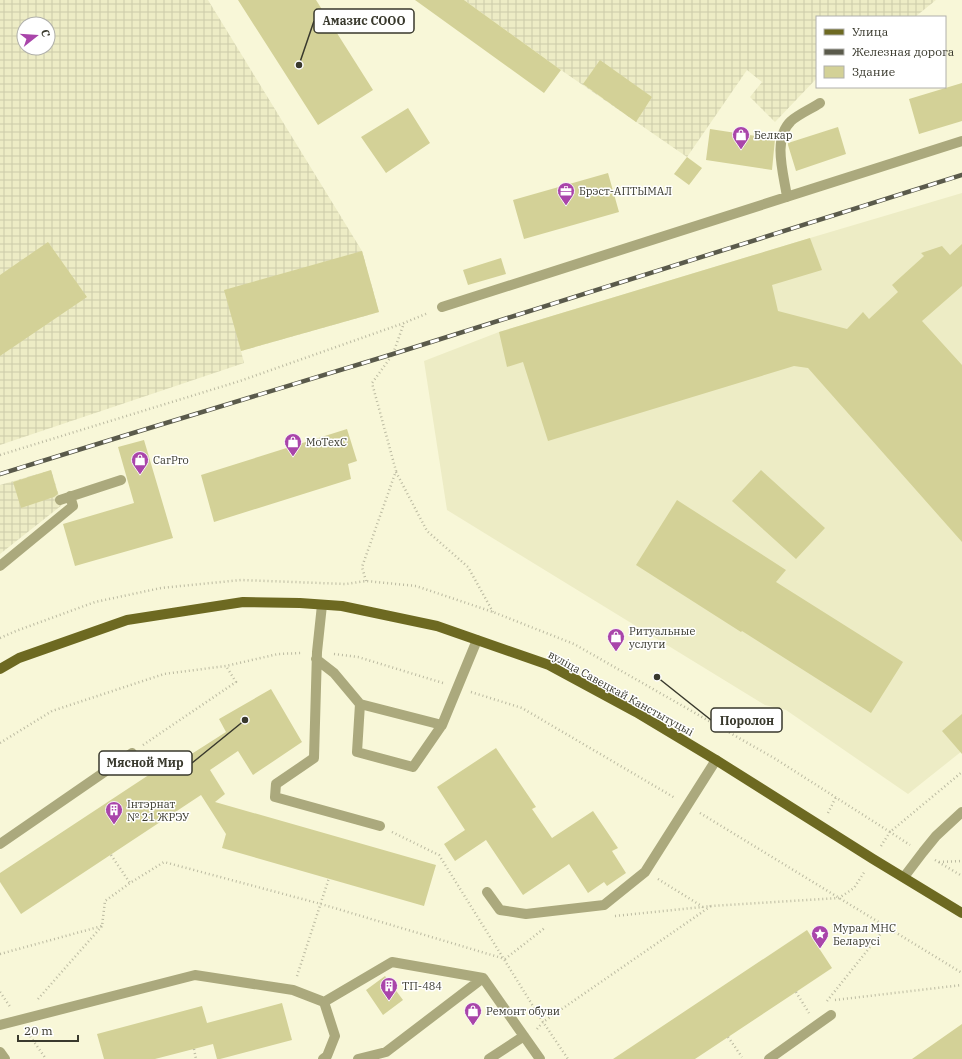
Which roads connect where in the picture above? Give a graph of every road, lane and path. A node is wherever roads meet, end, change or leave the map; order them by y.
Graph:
1 (820, 103) dead end
2 (962, 141) edge
3 (787, 197) junction
4 (442, 308) joint
5 (404, 323) junction
6 (0, 455) edge
7 (396, 471) junction
8 (121, 480) dead end
9 (70, 496) junction
10 (60, 500) dead end
11 (0, 566) edge
12 (366, 581) dead end
13 (322, 605) junction
14 (493, 612) dead end
15 (477, 640) junction
16 (316, 655) junction
17 (226, 666) junction
18 (0, 669) edge
19 (458, 688) junction
20 (360, 704) junction
21 (442, 726) junction
22 (0, 743) edge
23 (132, 752) joint
24 (716, 760) junction
25 (962, 772) edge
26 (687, 806) junction
27 (962, 812) edge
28 (380, 826) joint
29 (890, 832) dead end
30 (0, 844) edge
31 (923, 852) junction
32 (111, 855) dead end
33 (962, 861) edge
34 (938, 862) junction
35 (645, 872) junction
36 (962, 876) edge
37 (329, 878) dead end
38 (904, 878) junction
39 (130, 883) junction
40 (857, 883) dead end
41 (487, 892) dead end
42 (839, 898) junction
43 (321, 904) junction
44 (712, 906) junction
45 (703, 907) junction
46 (962, 914) edge
47 (608, 917) dead end
48 (102, 926) junction
49 (546, 927) dead end
50 (886, 927) junction
51 (0, 954) edge
52 (504, 960) junction
53 (962, 974) edge
54 (483, 978) junction
55 (962, 985) edge
56 (293, 990) junction
57 (796, 992) dead end
58 (324, 1002) junction
59 (809, 1013) dead end
60 (832, 1015) dead end
61 (19, 1020) junction
62 (543, 1022) junction
63 (0, 1025) edge
64 (728, 1037) dead end
65 (525, 1038) junction
66 (194, 1049) dead end
67 (0, 1052) edge
68 (742, 1057) dead end
69 (5, 1059) edge
70 (196, 1059) edge
71 (323, 1059) edge
72 (358, 1059) edge
73 (490, 1059) edge
74 (540, 1059) edge
75 (568, 1059) edge
76 (769, 1059) edge

1 - 3 street
2 - 3 street
3 - 4 street
4 - 5 path
5 - 6 path
5 - 7 path
7 - 12 path
7 - 14 path
8 - 9 street
9 - 10 street
9 - 11 street
13 - 15 main road, вуліца Савецкай Канстытуцыі
13 - 16 street
13 - 18 main road, вуліца Савецкай Канстытуцыі
15 - 19 street
15 - 24 main road, вуліца Савецкай Канстытуцыі
16 - 17 path
16 - 19 path
16 - 20 street
16 - 28 street
17 - 22 path
17 - 23 path
19 - 21 street
19 - 26 path
20 - 21 street
20 - 21 street
23 - 30 street
24 - 26 street
24 - 38 main road, вуліца Савецкай Канстытуцыі
25 - 29 path
26 - 35 street
26 - 42 path
27 - 31 street
28 - 52 path
31 - 34 path
31 - 38 street
32 - 39 path
33 - 34 path
34 - 36 path
35 - 41 street
35 - 45 path
37 - 43 path
38 - 46 main road, вуліца Савецкай Канстытуцыі
39 - 43 path
39 - 48 path
40 - 42 path
42 - 44 path
42 - 50 path
43 - 52 path
43 - 56 path
44 - 45 path
44 - 62 path
45 - 47 path
48 - 51 path
48 - 61 path
49 - 52 path
50 - 53 path
50 - 55 path
52 - 62 path
54 - 58 street
54 - 65 street
54 - 72 street
56 - 58 street
56 - 61 street
57 - 59 path
58 - 71 street
60 - 76 street
61 - 63 street
62 - 65 path
62 - 75 path
64 - 68 path
65 - 73 street
65 - 74 street
66 - 70 path
67 - 69 street

